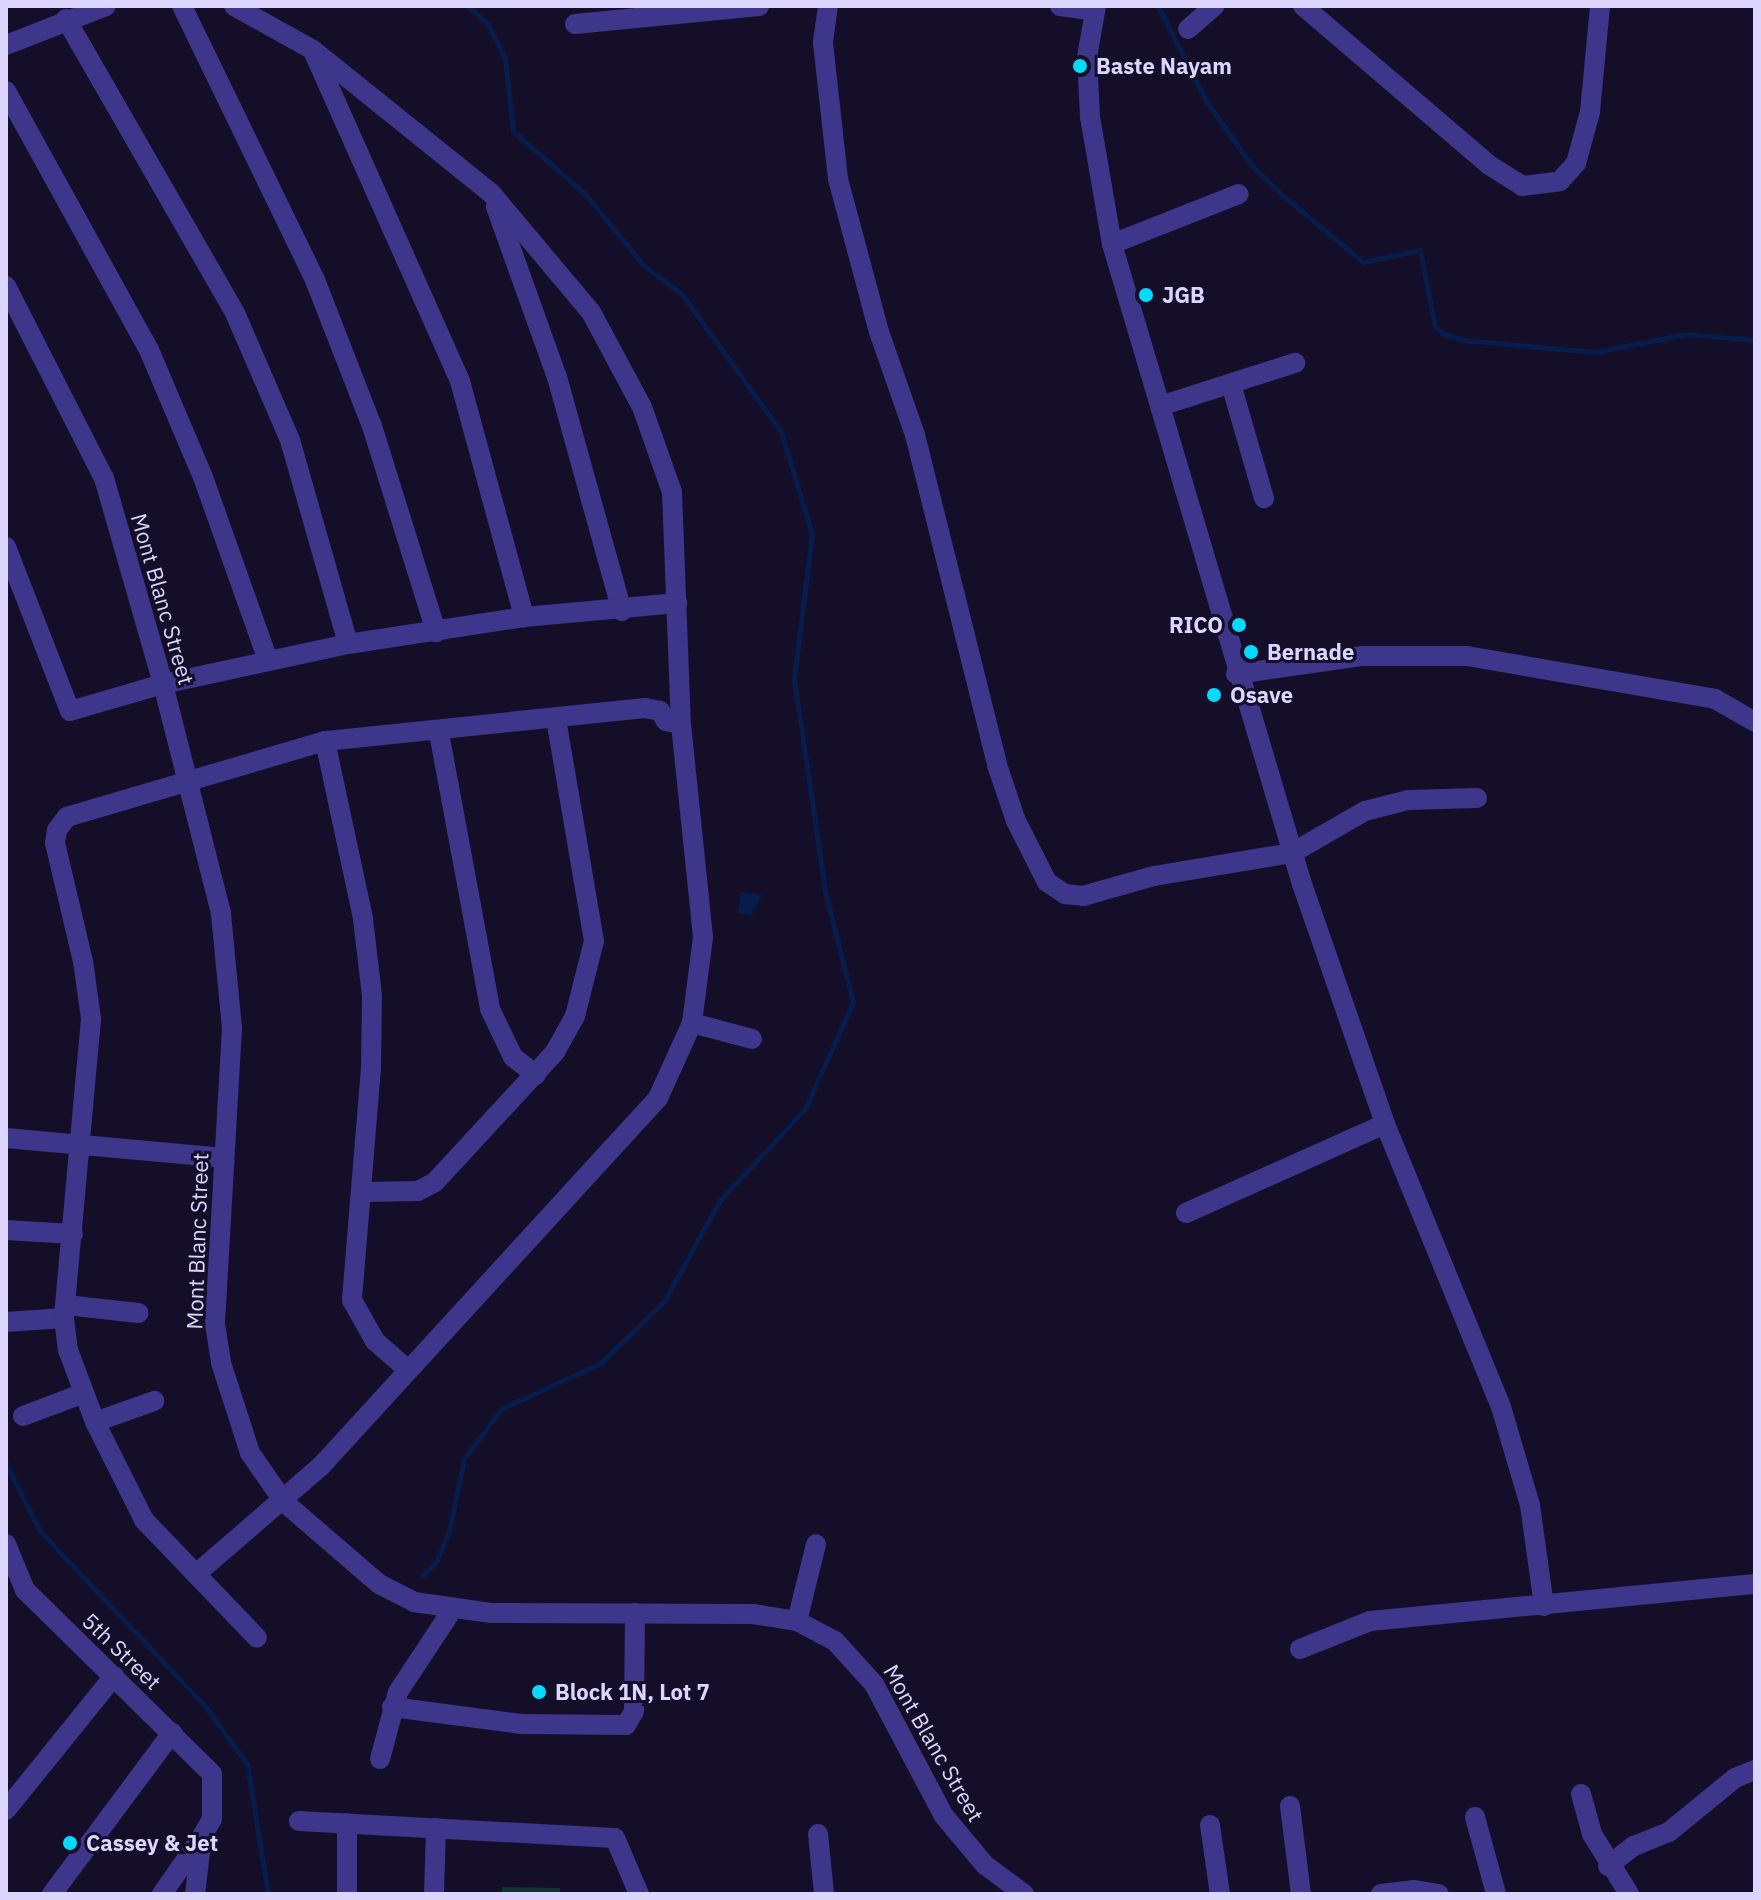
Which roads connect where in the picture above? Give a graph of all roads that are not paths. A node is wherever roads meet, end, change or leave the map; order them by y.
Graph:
1 (106, 6) edge
2 (182, 6) edge
3 (234, 6) edge
4 (759, 6) edge
5 (828, 6) edge
6 (1060, 6) edge
7 (1214, 6) edge
8 (1303, 6) edge
9 (1600, 6) edge
10 (1096, 8) edge
11 (66, 19) junction
12 (575, 24) dead end
13 (1188, 29) dead end
14 (6, 45) edge
15 (313, 50) junction
16 (6, 91) edge
17 (491, 193) junction
18 (1239, 194) dead end
19 (1112, 244) junction
20 (6, 286) edge
21 (1295, 363) dead end
22 (1231, 384) junction
23 (1160, 406) junction
24 (1264, 498) dead end
25 (6, 547) edge
26 (677, 603) junction
27 (622, 611) junction
28 (524, 617) junction
29 (436, 632) junction
30 (348, 644) junction
31 (268, 661) junction
32 (1236, 674) junction
33 (163, 684) junction
34 (556, 719) junction
35 (1755, 722) edge
36 (681, 724) junction
37 (439, 733) junction
38 (325, 741) junction
39 (187, 785) junction
40 (1477, 798) dead end
41 (1292, 853) junction
42 (692, 1023) junction
43 (752, 1039) dead end
44 (536, 1075) junction
45 (1385, 1124) junction
46 (6, 1138) edge
47 (81, 1145) junction
48 (224, 1158) junction
49 (361, 1192) junction
50 (1186, 1213) dead end
51 (6, 1230) edge
52 (73, 1234) junction
53 (65, 1312) junction
54 (139, 1313) dead end
55 (6, 1322) edge
56 (408, 1370) junction
57 (84, 1393) junction
58 (154, 1401) dead end
59 (23, 1416) dead end
60 (95, 1422) junction
61 (284, 1502) junction
62 (6, 1544) edge
63 (816, 1544) dead end
64 (196, 1574) junction
65 (1755, 1584) edge
66 (1544, 1606) junction
67 (452, 1610) junction
68 (635, 1613) junction
69 (797, 1621) junction
70 (257, 1638) dead end
71 (1300, 1649) dead end
72 (114, 1676) junction
73 (392, 1707) junction
74 (172, 1733) junction
75 (380, 1759) dead end
76 (1755, 1770) edge
77 (1581, 1794) dead end
78 (1290, 1806) dead end
79 (6, 1810) edge
80 (1475, 1817) dead end
81 (299, 1821) dead end
82 (347, 1823) junction
83 (1210, 1825) dead end
84 (436, 1828) junction
85 (818, 1834) dead end
86 (202, 1836) junction
87 (1608, 1866) junction
88 (52, 1894) edge
89 (162, 1894) edge
90 (195, 1894) edge
91 (347, 1894) edge
92 (434, 1894) edge
93 (639, 1894) edge
94 (824, 1894) edge
95 (1024, 1894) edge
96 (1220, 1894) edge
97 (1301, 1894) edge
98 (1381, 1894) edge
99 (1439, 1894) edge
100 (1496, 1894) edge
101 (1629, 1894) edge

1 - 11 street
2 - 29 street
3 - 15 street
4 - 12 street
5 - 41 street
6 - 10 street
7 - 13 street
8 - 9 street
10 - 19 street
11 - 14 street
11 - 30 street
15 - 17 street
15 - 28 street
16 - 31 street
17 - 26 street
17 - 27 street
18 - 19 street
19 - 23 street
20 - 33 street, Mont Blanc Street
21 - 22 street
22 - 23 street
22 - 24 street
23 - 32 street
25 - 33 street
26 - 27 street
26 - 36 street
27 - 28 street
28 - 29 street
29 - 30 street
30 - 31 street
31 - 33 street
32 - 35 street
32 - 41 street
33 - 39 street, Mont Blanc Street
34 - 36 street
34 - 37 street
34 - 44 street
36 - 42 street
37 - 38 street
37 - 44 street
38 - 39 street
38 - 49 street
39 - 47 street
39 - 48 street, Mont Blanc Street
40 - 41 street
41 - 45 street
42 - 43 street
42 - 56 street
44 - 49 street
45 - 50 street
45 - 66 street
46 - 47 street
47 - 48 street
47 - 52 street
48 - 61 street, Mont Blanc Street
49 - 56 street
51 - 52 street
52 - 53 street
53 - 54 street
53 - 55 street
53 - 57 street
56 - 61 street
57 - 59 street
57 - 60 street
58 - 60 street
60 - 64 street
61 - 64 street
61 - 67 street, Mont Blanc Street
62 - 72 street, 5th Street
63 - 69 street
64 - 70 street
65 - 66 street
66 - 71 street
67 - 68 street, Mont Blanc Street
67 - 73 street
68 - 69 street, Mont Blanc Street
68 - 73 street
69 - 95 street, Mont Blanc Street
72 - 74 street, 5th Street
72 - 79 street
73 - 75 street
74 - 86 street, 5th Street
74 - 88 street
76 - 87 street
77 - 87 street
78 - 97 street
80 - 100 street
81 - 82 street
82 - 84 street
82 - 91 street
83 - 96 street
84 - 92 street
84 - 93 street
85 - 94 street
86 - 89 street
86 - 90 street
87 - 101 street
98 - 99 street

